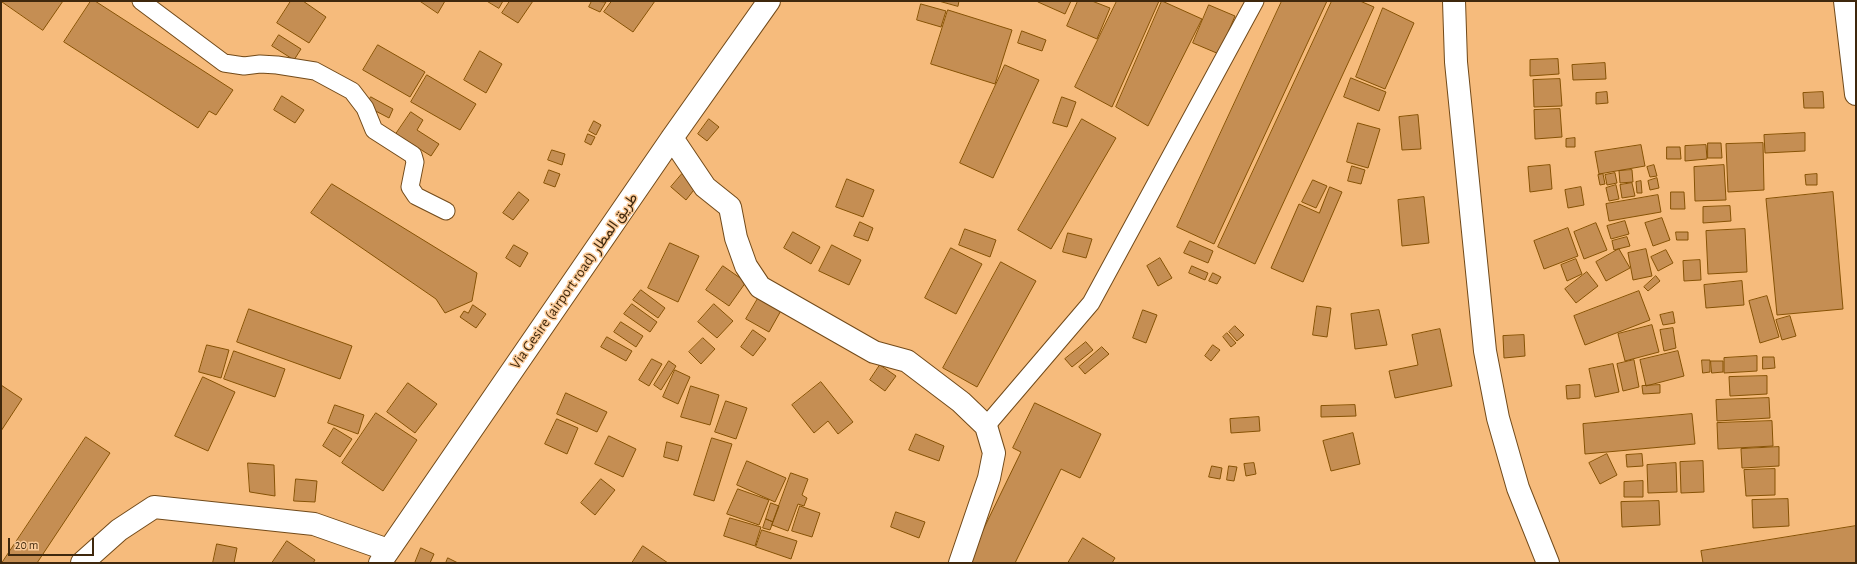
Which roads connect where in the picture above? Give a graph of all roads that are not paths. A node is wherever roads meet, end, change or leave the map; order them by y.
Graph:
1 (141, 1) edge
2 (769, 1) edge
3 (1255, 1) edge
4 (1454, 1) edge
5 (1845, 1) edge
6 (1856, 94) edge
7 (672, 138) junction
8 (446, 211) dead end
9 (986, 426) junction
10 (384, 557) edge
11 (82, 563) edge
12 (960, 563) edge
13 (1548, 563) edge

1 - 8 lane
2 - 7 street, Via Gesire (airport road) طريق المطار
3 - 9 lane
4 - 13 street
5 - 6 street
7 - 9 street
7 - 10 street, Via Gesire (airport road) طريق المطار
9 - 12 street
10 - 11 street

